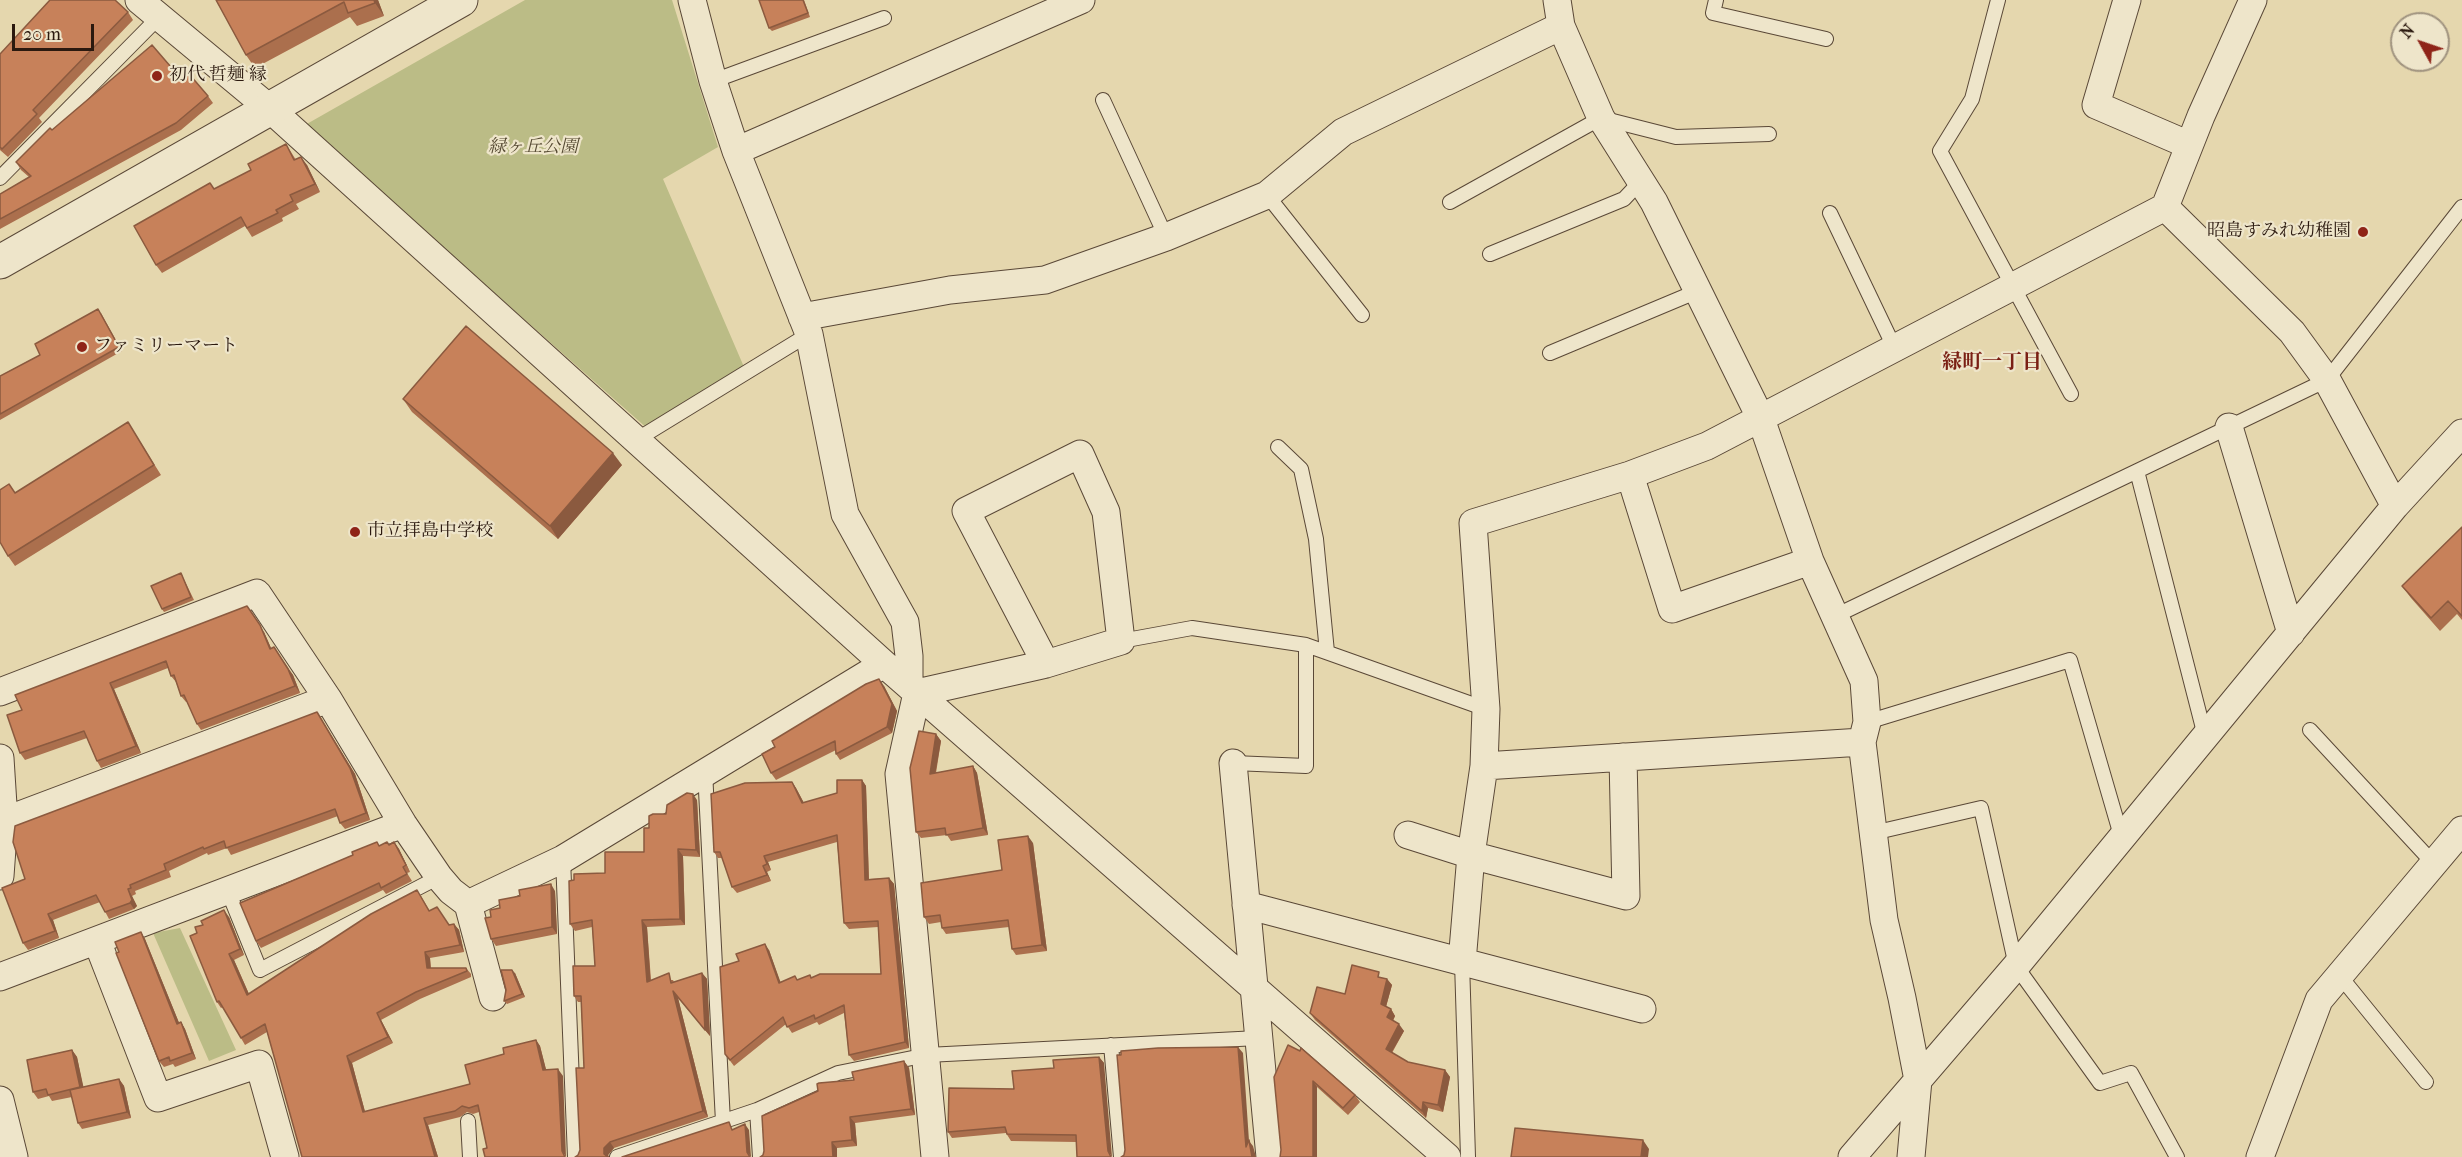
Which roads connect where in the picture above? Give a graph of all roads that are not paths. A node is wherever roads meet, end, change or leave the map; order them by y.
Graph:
1 (461, 0) edge
2 (692, 0) edge
3 (1081, 0) edge
4 (1716, 0) edge
5 (1998, 0) edge
6 (2127, 0) edge
7 (2253, 0) edge
8 (156, 6) edge
9 (1559, 13) edge
10 (884, 18) dead end
11 (1826, 39) dead end
12 (713, 81) junction
13 (1102, 100) dead end
14 (269, 108) junction
15 (1601, 118) junction
16 (1769, 134) dead end
17 (2189, 145) junction
18 (736, 151) junction
19 (0, 178) edge
20 (1640, 182) junction
21 (1267, 195) junction
22 (1450, 202) dead end
23 (2165, 207) junction
24 (2462, 207) edge
25 (1830, 213) dead end
26 (1167, 237) junction
27 (1490, 254) dead end
28 (0, 262) edge
29 (2012, 288) junction
30 (1698, 291) junction
31 (1362, 315) dead end
32 (806, 326) junction
33 (1894, 349) junction
34 (1550, 353) dead end
35 (2327, 380) junction
36 (2071, 394) dead end
37 (1761, 419) junction
38 (2229, 426) junction
39 (2462, 433) edge
40 (636, 440) junction
41 (1278, 447) dead end
42 (2137, 471) junction
43 (1630, 475) junction
44 (2395, 506) junction
45 (1810, 561) junction
46 (1836, 615) junction
47 (2290, 633) junction
48 (1121, 641) junction
49 (1306, 645) junction
50 (1327, 652) junction
51 (884, 664) junction
52 (1046, 664) junction
53 (913, 689) junction
54 (0, 692) edge
55 (328, 699) junction
56 (1486, 709) junction
57 (2310, 730) dead end
58 (1864, 732) junction
59 (2205, 737) junction
60 (1623, 757) junction
61 (0, 758) edge
62 (1233, 763) joint
63 (1484, 766) junction
64 (705, 771) junction
65 (4, 821) junction
66 (403, 824) junction
67 (2462, 830) edge
68 (1873, 833) junction
69 (1408, 835) dead end
70 (2121, 839) junction
71 (1472, 855) junction
72 (563, 859) junction
73 (2435, 865) junction
74 (0, 876) edge
75 (439, 877) junction
76 (228, 891) junction
77 (468, 904) junction
78 (1246, 905) junction
79 (96, 941) junction
80 (1462, 962) junction
81 (2016, 966) junction
82 (2340, 976) junction
83 (0, 977) edge
84 (1253, 986) junction
85 (493, 997) dead end
86 (1642, 1009) dead end
87 (1258, 1038) junction
88 (1111, 1045) junction
89 (927, 1055) junction
90 (1918, 1080) junction
91 (2426, 1082) dead end
92 (0, 1100) edge
93 (757, 1110) junction
94 (468, 1121) edge
95 (723, 1122) junction
96 (8, 1145) edge
97 (285, 1157) edge
98 (470, 1157) edge
99 (575, 1157) edge
100 (617, 1157) edge
101 (760, 1157) edge
102 (935, 1157) edge
103 (1121, 1157) edge
104 (1270, 1157) edge
105 (1447, 1157) edge
106 (1468, 1157) edge
107 (1852, 1157) edge
108 (1911, 1157) edge
109 (2177, 1157) edge
110 (2260, 1157) edge

1 - 14 street
2 - 12 street
3 - 18 street
4 - 11 lane
5 - 29 lane
6 - 17 street
7 - 17 street
8 - 14 street
8 - 19 lane
9 - 15 street
9 - 21 street
10 - 12 lane
12 - 18 street
13 - 26 lane
14 - 28 street
14 - 40 street
15 - 16 lane
15 - 20 street
15 - 22 lane
17 - 23 street
18 - 32 street
20 - 27 lane
20 - 30 street
21 - 26 street
21 - 31 lane
23 - 29 street
23 - 35 street
24 - 35 lane
25 - 33 lane
26 - 32 street
29 - 33 street
29 - 36 lane
30 - 34 lane
30 - 37 street
32 - 40 lane
32 - 53 street
33 - 37 street
35 - 38 lane
35 - 44 street
37 - 43 street
37 - 45 street
38 - 42 lane
38 - 47 street
39 - 44 street
40 - 51 street
41 - 50 lane
42 - 46 lane
42 - 59 lane
43 - 45 street
43 - 56 street
44 - 47 street
45 - 46 street
46 - 58 street
47 - 59 street
48 - 49 lane
48 - 52 street
48 - 52 street
49 - 50 lane
49 - 62 lane
50 - 56 lane
51 - 53 street
51 - 64 street
52 - 53 street
53 - 84 street
53 - 89 street
54 - 55 street
55 - 65 street
55 - 66 street
56 - 63 street
57 - 73 lane
58 - 60 street
58 - 68 street
58 - 70 lane
59 - 70 street
60 - 63 street
60 - 71 street
61 - 65 street
62 - 78 street
63 - 71 street
64 - 72 street
64 - 95 lane
65 - 74 street
66 - 75 street
66 - 76 street
67 - 73 street
68 - 81 lane
68 - 90 street
69 - 71 street
70 - 81 street
71 - 80 street
72 - 77 street
72 - 99 lane
73 - 82 street
75 - 76 lane
75 - 77 street
76 - 79 street
77 - 85 street
78 - 80 street
78 - 84 street
79 - 83 street
79 - 97 street
80 - 86 street
80 - 106 lane
81 - 90 street
81 - 109 lane
82 - 91 lane
82 - 110 street
84 - 87 street
84 - 105 street
87 - 88 lane
87 - 104 street
88 - 89 lane
88 - 103 lane
89 - 93 lane
89 - 102 street
90 - 107 street
90 - 108 street
92 - 96 street
93 - 95 lane
93 - 101 lane
94 - 98 lane
95 - 100 lane

